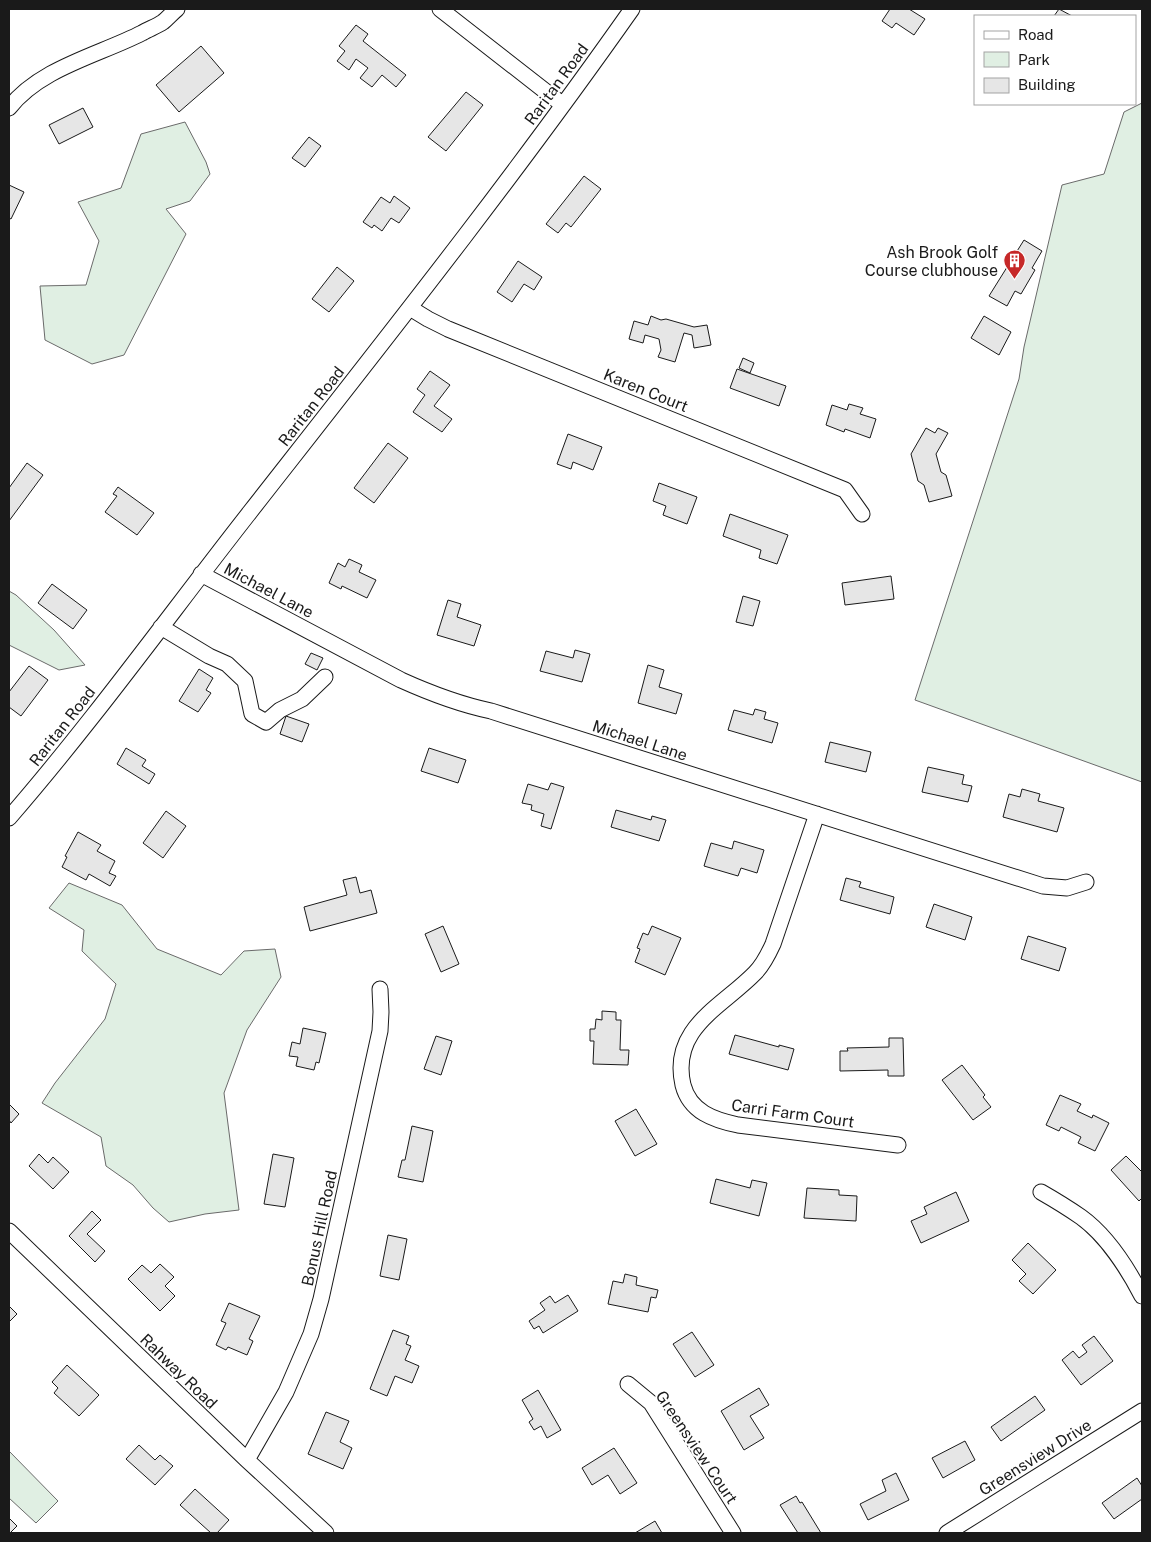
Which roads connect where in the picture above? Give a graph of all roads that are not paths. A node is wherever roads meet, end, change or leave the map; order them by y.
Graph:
1 (177, 9) edge
2 (440, 9) edge
3 (632, 9) edge
4 (563, 106) junction
5 (9, 108) edge
6 (410, 308) junction
7 (862, 514) dead end
8 (201, 574) junction
9 (161, 627) junction
10 (325, 677) dead end
11 (817, 814) junction
12 (9, 818) edge
13 (1086, 882) dead end
14 (380, 989) dead end
15 (898, 1145) dead end
16 (1042, 1192) dead end
17 (9, 1232) edge
18 (1142, 1296) edge
19 (628, 1384) dead end
20 (1142, 1411) edge
21 (247, 1460) junction
22 (326, 1533) edge
23 (733, 1533) edge
24 (947, 1533) edge

1 - 5 street
2 - 4 street
3 - 4 street, Raritan Road
4 - 6 street, Raritan Road
6 - 7 street, Karen Court
6 - 8 street, Raritan Road
8 - 9 street, Raritan Road
8 - 11 street, Michael Lane
9 - 10 street
9 - 12 street, Raritan Road
11 - 13 street, Michael Lane
11 - 15 street, Carri Farm Court
14 - 21 street, Bonus Hill Road
16 - 18 street
17 - 21 street, Rahway Road
19 - 23 street, Greensview Court
20 - 24 street, Greensview Drive
21 - 22 street, Rahway Road

